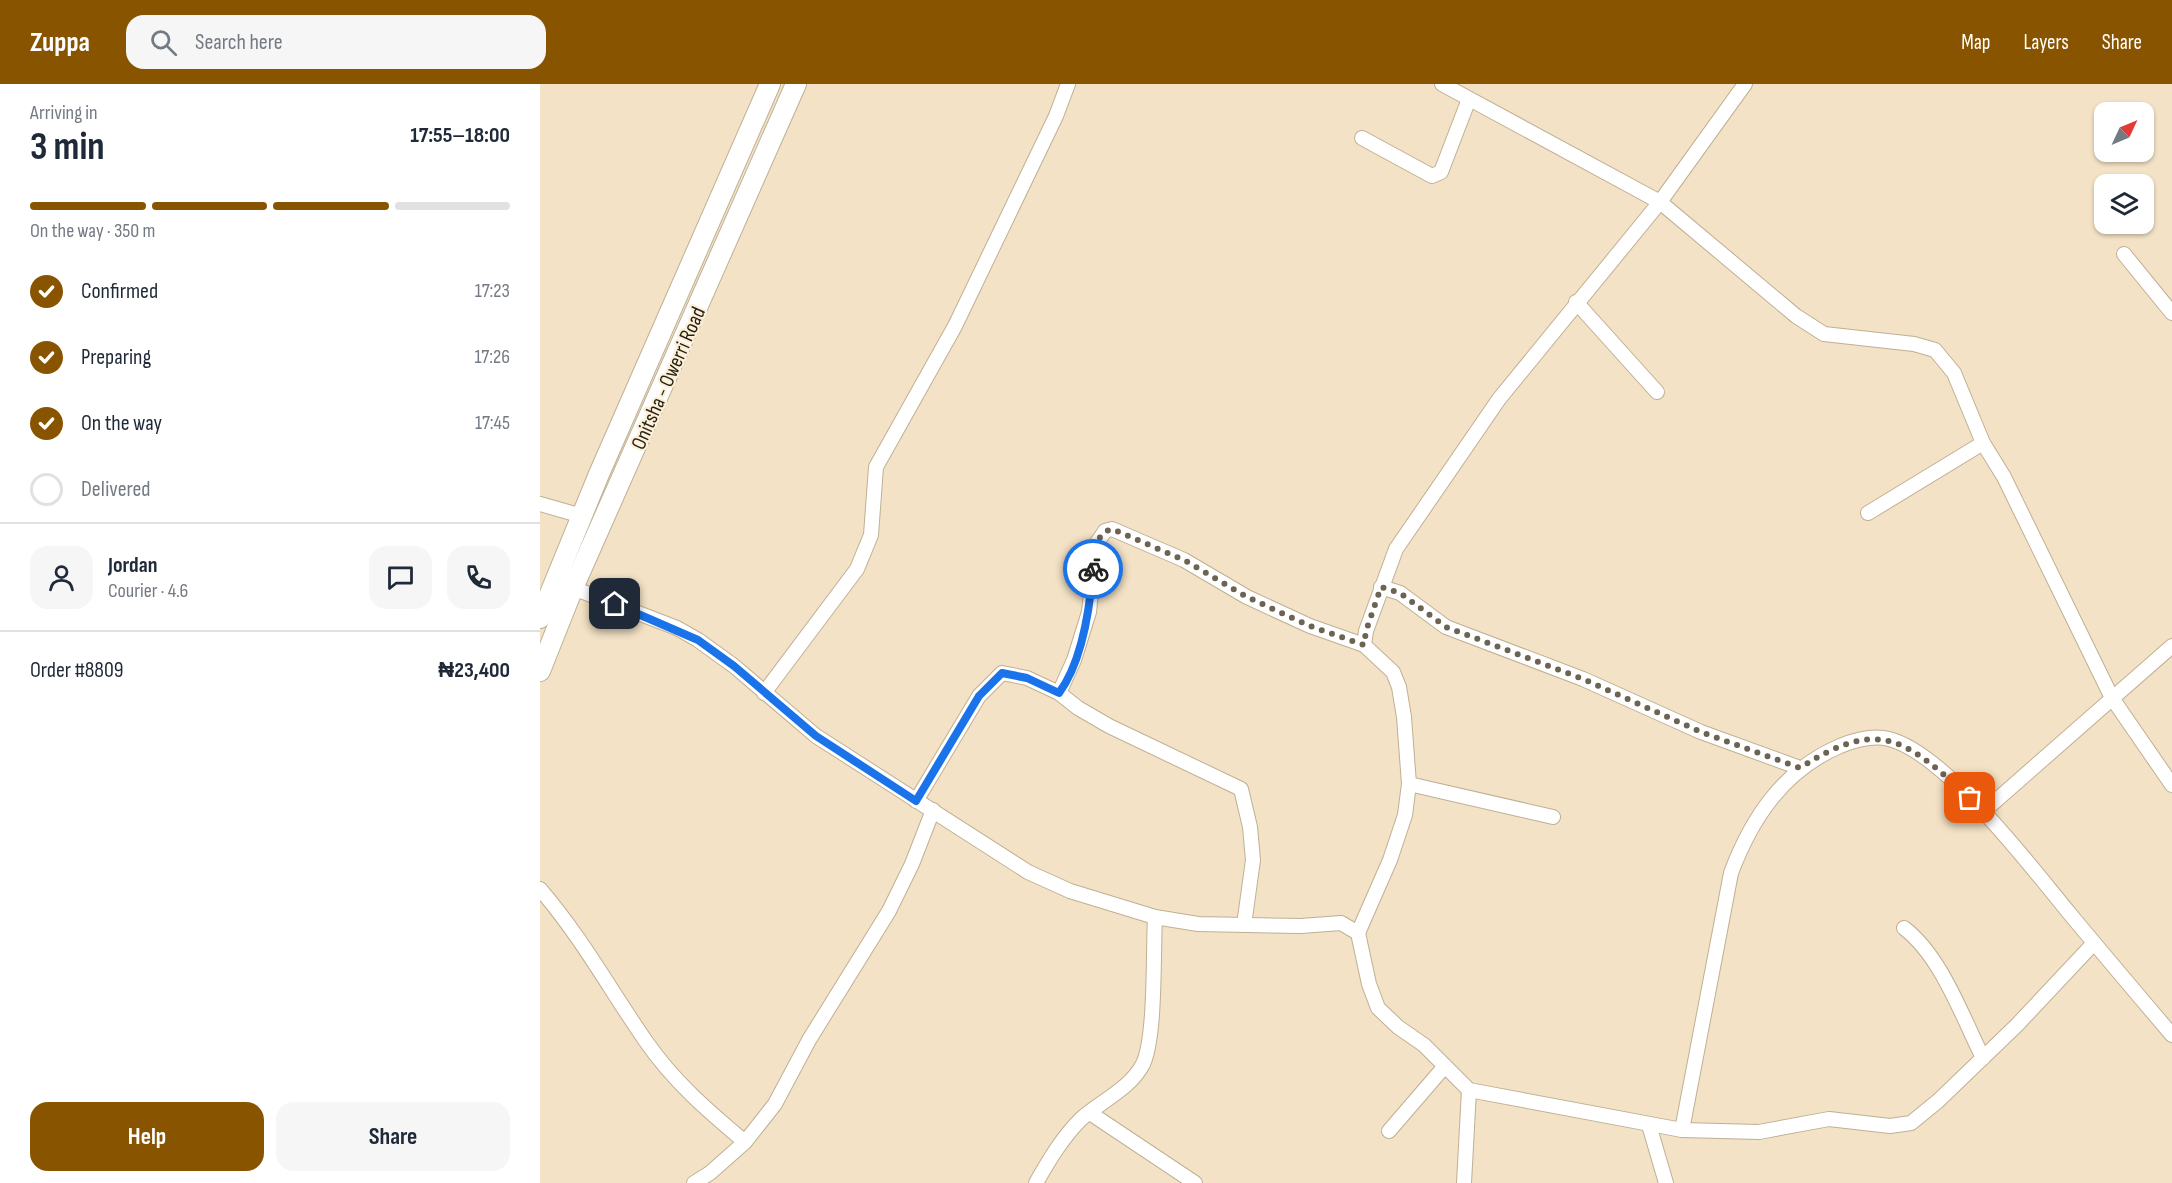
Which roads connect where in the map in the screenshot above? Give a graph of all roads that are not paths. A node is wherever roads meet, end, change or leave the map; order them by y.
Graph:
1 (770, 84) edge
2 (796, 84) edge
3 (1068, 84) edge
4 (1442, 84) edge
5 (1745, 84) edge
6 (1469, 99) junction
7 (1362, 138) dead end
8 (1660, 202) junction
9 (2124, 254) dead end
10 (1575, 302) junction
11 (2172, 313) edge
12 (1657, 392) dead end
13 (1983, 442) junction
14 (540, 504) edge
15 (1868, 513) dead end
16 (582, 516) junction
17 (1381, 587) junction
18 (573, 588) junction
19 (540, 618) edge
20 (1364, 645) junction
21 (2172, 646) edge
22 (540, 671) edge
23 (764, 693) junction
24 (1059, 693) junction
25 (2112, 698) junction
26 (1800, 768) junction
27 (1409, 784) junction
28 (2172, 785) edge
29 (916, 801) junction
30 (933, 810) junction
31 (1984, 812) junction
32 (1553, 817) dead end
33 (540, 889) edge
34 (1155, 917) junction
35 (1244, 925) junction
36 (1904, 928) dead end
37 (1359, 933) junction
38 (2094, 943) junction
39 (2170, 1029) edge
40 (1983, 1058) junction
41 (1445, 1066) junction
42 (1469, 1090) junction
43 (1090, 1113) junction
44 (1650, 1125) junction
45 (1682, 1130) junction
46 (1389, 1131) dead end
47 (745, 1142) junction
48 (694, 1183) edge
49 (1036, 1183) edge
50 (1195, 1183) edge
51 (1464, 1183) edge
52 (1666, 1183) edge

1 - 16 highway, Onitsha - Owerri Road
2 - 18 highway, Onitsha - Owerri Road
3 - 23 street
4 - 6 street
5 - 8 street
6 - 7 street
6 - 8 street
8 - 10 street
8 - 13 street
9 - 11 street
10 - 12 street
10 - 17 street
13 - 15 street
13 - 25 street
14 - 16 street
16 - 19 highway, Onitsha - Owerri Road
17 - 20 street
17 - 26 street
18 - 22 highway, Onitsha - Owerri Road
18 - 23 street
20 - 24 street
20 - 27 street
21 - 25 street
23 - 29 street
24 - 29 street
24 - 35 street
25 - 28 street
25 - 31 street
26 - 31 street
26 - 45 street
27 - 32 street
27 - 37 street
29 - 30 street
30 - 34 street
30 - 47 street
31 - 38 street
33 - 47 street
34 - 35 street
34 - 43 street
35 - 37 street
36 - 40 street
37 - 41 street
38 - 39 street
38 - 40 street
40 - 45 street
41 - 42 street
41 - 46 street
42 - 44 street
42 - 51 street
43 - 49 street
43 - 50 street
44 - 45 street
44 - 52 street
47 - 48 street

